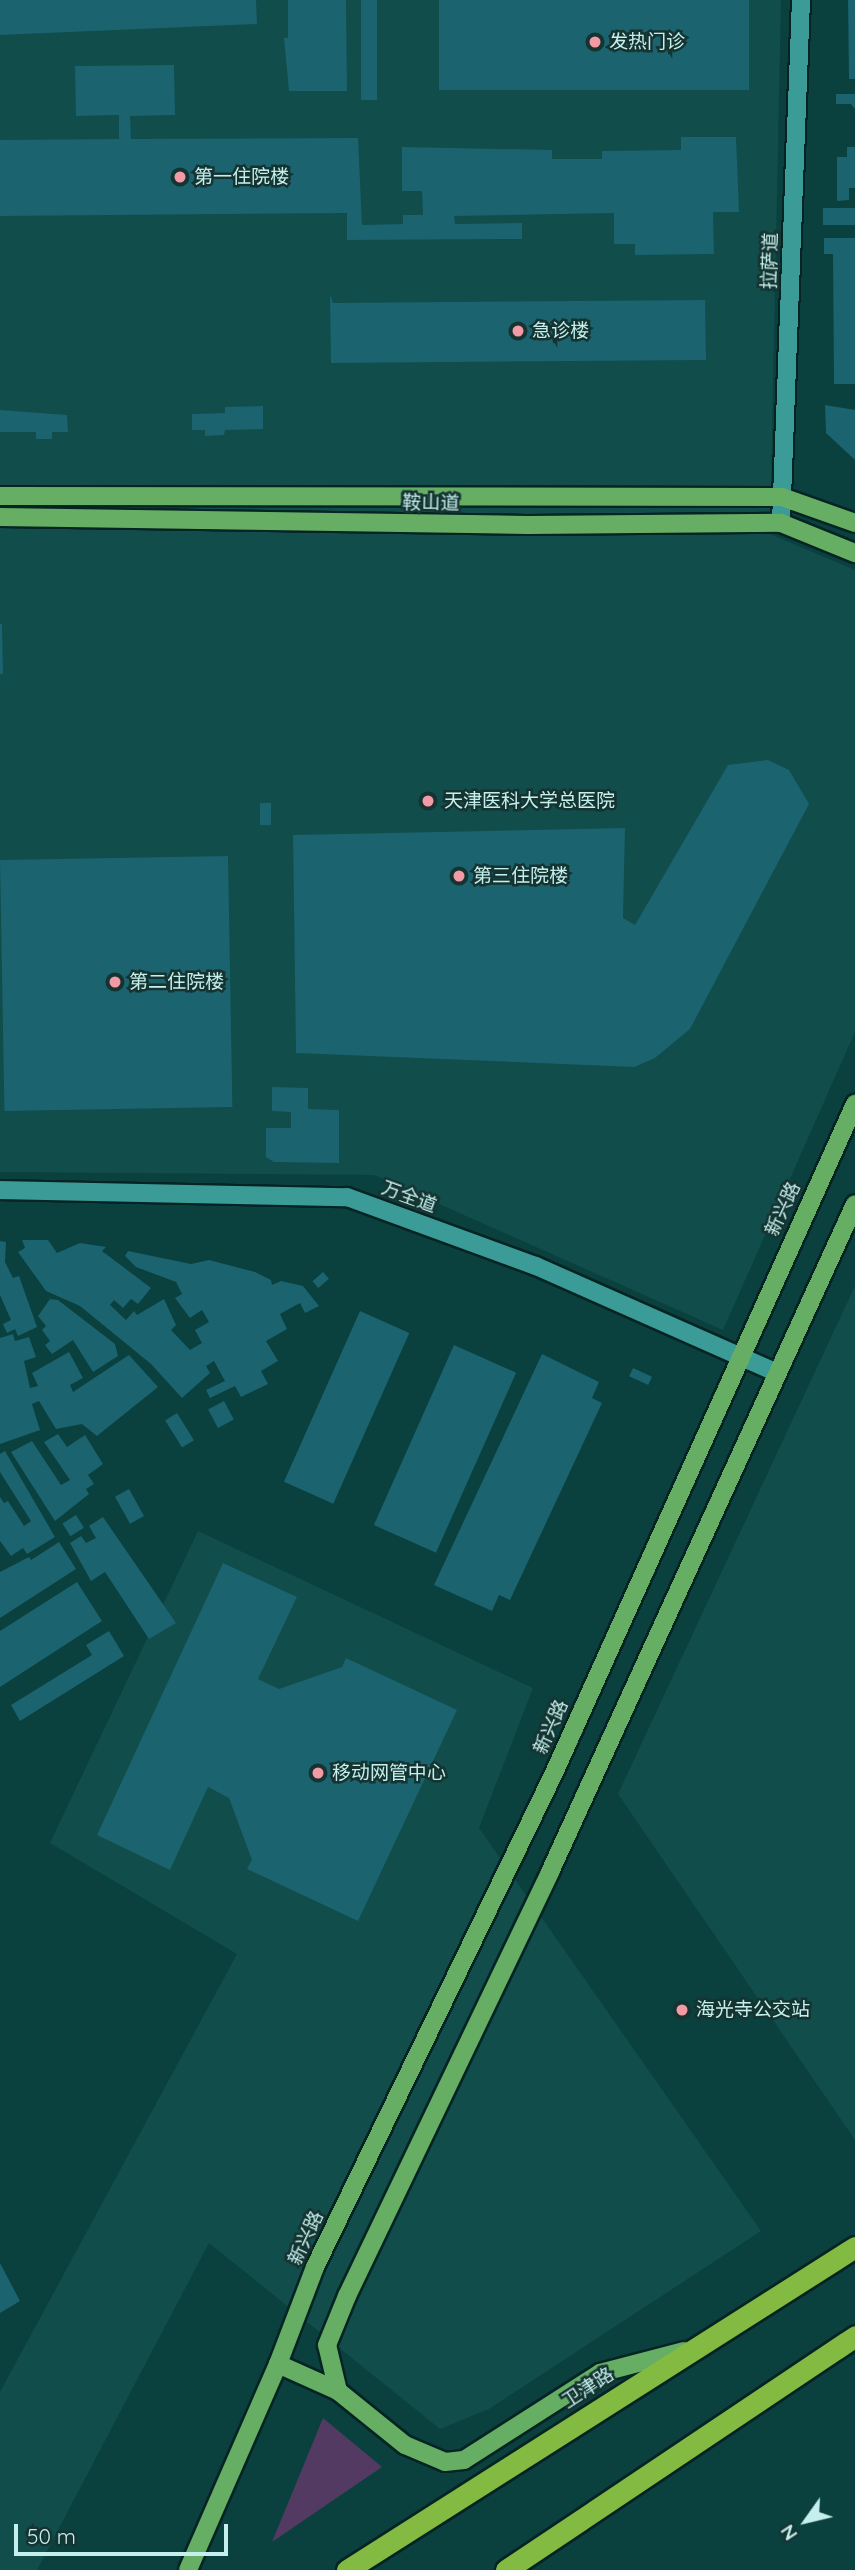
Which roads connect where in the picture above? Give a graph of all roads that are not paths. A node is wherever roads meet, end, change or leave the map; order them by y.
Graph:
1 (801, 0) edge
2 (0, 496) edge
3 (782, 497) junction
4 (0, 517) edge
5 (781, 523) junction
6 (855, 523) edge
7 (855, 554) edge
8 (855, 1104) edge
9 (0, 1189) edge
10 (855, 1204) edge
11 (738, 1354) junction
12 (775, 1372) junction
13 (855, 2246) edge
14 (855, 2336) edge
15 (691, 2350) junction
16 (278, 2364) junction
17 (338, 2390) junction
18 (188, 2570) edge
19 (347, 2570) edge
20 (506, 2570) edge

1 - 3 street, 拉萨道
2 - 3 main road, 鞍山道
3 - 5 street, 拉萨道
3 - 6 main road, 鞍山道
4 - 5 main road, 鞍山道
5 - 7 main road, 鞍山道
8 - 11 main road, 新兴路
9 - 11 street, 万全道
10 - 12 main road
11 - 12 street, 万全道
11 - 16 main road, 新兴路
12 - 17 main road
13 - 15 highway, 卫津路
14 - 20 highway
15 - 17 main road
15 - 19 highway, 卫津路
16 - 17 main road
16 - 18 main road

